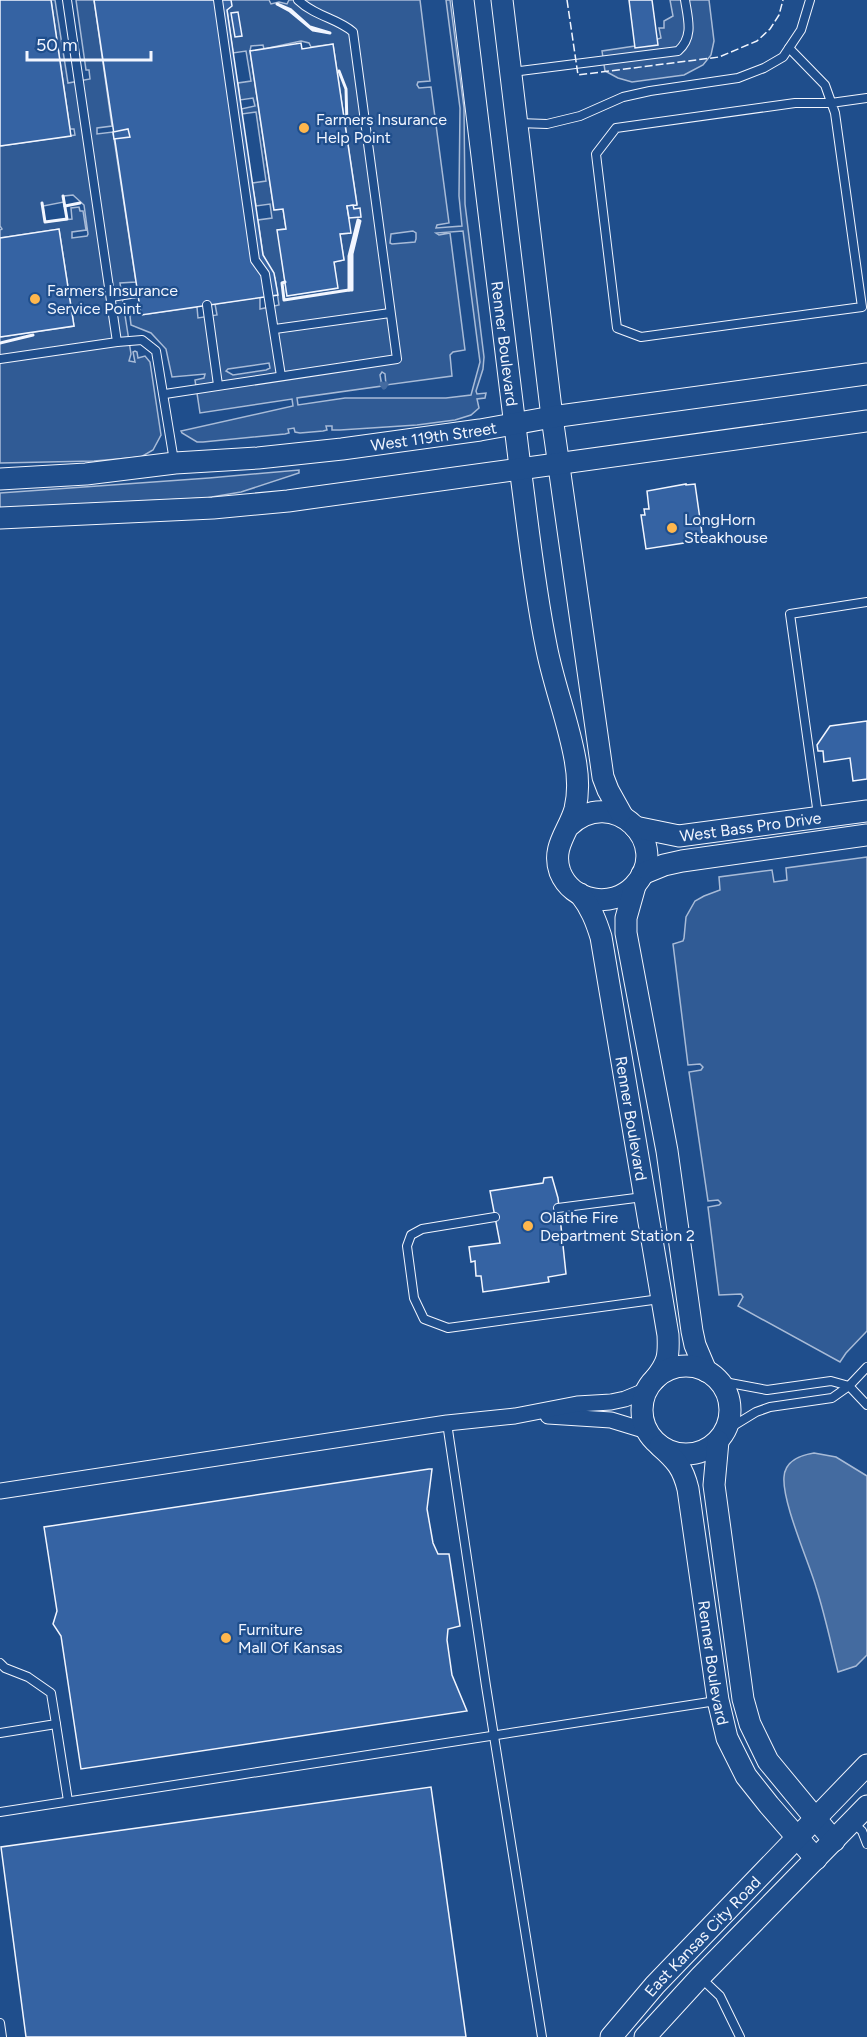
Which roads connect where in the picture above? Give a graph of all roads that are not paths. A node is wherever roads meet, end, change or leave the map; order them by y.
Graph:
1 (67, 0) edge
2 (218, 0) edge
3 (298, 0) edge
4 (463, 0) edge
5 (502, 0) edge
6 (685, 0) edge
7 (810, 0) edge
8 (789, 48) junction
9 (511, 72) junction
10 (867, 98) edge
11 (831, 103) junction
12 (517, 123) junction
13 (137, 293) dead end
14 (111, 297) junction
15 (207, 305) dead end
16 (865, 306) edge
17 (390, 313) junction
18 (274, 329) junction
19 (117, 342) junction
20 (0, 359) edge
21 (867, 374) edge
22 (281, 376) junction
23 (218, 385) junction
24 (165, 394) junction
25 (552, 417) junction
26 (867, 421) edge
27 (514, 423) junction
28 (175, 463) junction
29 (560, 463) junction
30 (520, 469) junction
31 (0, 479) edge
32 (0, 518) edge
33 (867, 602) edge
34 (867, 811) edge
35 (818, 817) junction
36 (629, 822) junction
37 (569, 826) junction
38 (867, 836) edge
39 (638, 880) junction
40 (580, 894) junction
41 (644, 1197) junction
42 (558, 1208) dead end
43 (495, 1217) dead end
44 (662, 1299) junction
45 (867, 1368) edge
46 (713, 1376) junction
47 (651, 1385) junction
48 (849, 1386) junction
49 (867, 1405) edge
50 (515, 1416) junction
51 (447, 1423) junction
52 (722, 1436) junction
53 (653, 1438) junction
54 (0, 1491) edge
55 (0, 1664) edge
56 (718, 1700) junction
57 (56, 1724) junction
58 (0, 1733) edge
59 (494, 1735) junction
60 (867, 1765) edge
61 (68, 1801) junction
62 (867, 1806) edge
63 (0, 1812) edge
64 (815, 1819) junction
65 (852, 1822) junction
66 (797, 1838) junction
67 (834, 1841) junction
68 (867, 1844) edge
69 (816, 1859) junction
70 (700, 1977) junction
71 (0, 2023) edge
72 (2, 2037) edge
73 (542, 2037) edge
74 (611, 2037) edge
75 (645, 2037) edge
76 (740, 2037) edge

1 - 14 lane
2 - 18 lane
3 - 17 lane
4 - 27 main road, Renner Boulevard
5 - 9 main road
6 - 9 lane
7 - 8 lane
8 - 11 lane
8 - 12 lane
9 - 12 main road
10 - 11 lane
11 - 16 lane
11 - 16 lane
12 - 25 main road
13 - 14 lane
14 - 19 lane
15 - 23 lane
17 - 18 lane
17 - 22 lane
18 - 22 lane
19 - 20 lane
19 - 24 lane
21 - 25 main road, West 119th Street
22 - 23 lane
23 - 24 lane
24 - 28 lane
25 - 27 main road, West 119th Street
25 - 29 main road
26 - 29 main road
27 - 28 main road, West 119th Street
27 - 30 main road, Renner Boulevard
28 - 31 main road, West 119th Street
29 - 30 main road
29 - 36 main road
30 - 32 main road
30 - 37 main road, Renner Boulevard
33 - 35 lane
34 - 35 main road, West Bass Pro Drive
35 - 36 main road, West Bass Pro Drive
36 - 37 main road
36 - 39 main road
37 - 40 main road
38 - 39 main road, West Bass Pro Drive
39 - 40 main road
39 - 46 main road, Renner Boulevard
40 - 41 main road, Renner Boulevard
41 - 42 lane
41 - 44 main road, Renner Boulevard
43 - 44 lane
44 - 47 main road, Renner Boulevard
45 - 48 lane
46 - 47 main road
46 - 48 lane
46 - 52 main road
47 - 50 street
47 - 53 main road
48 - 49 lane
48 - 52 lane
50 - 51 street
50 - 53 street
51 - 54 street
51 - 59 lane
52 - 53 main road
52 - 64 main road, Renner Boulevard
53 - 56 main road, Renner Boulevard
55 - 57 lane
56 - 59 lane
56 - 66 main road, Renner Boulevard
57 - 58 lane
57 - 61 lane
59 - 61 lane
59 - 73 lane
60 - 64 main road, East Kansas City Road
61 - 63 lane
62 - 65 main road, East Kansas City Road
64 - 66 main road, East Kansas City Road
64 - 67 main road, Renner Boulevard
65 - 67 main road, East Kansas City Road
65 - 68 lane
66 - 69 main road, Renner Boulevard
66 - 74 main road, East Kansas City Road
67 - 69 main road, East Kansas City Road
69 - 70 main road, East Kansas City Road
70 - 75 main road, East Kansas City Road
70 - 76 lane
71 - 72 lane

